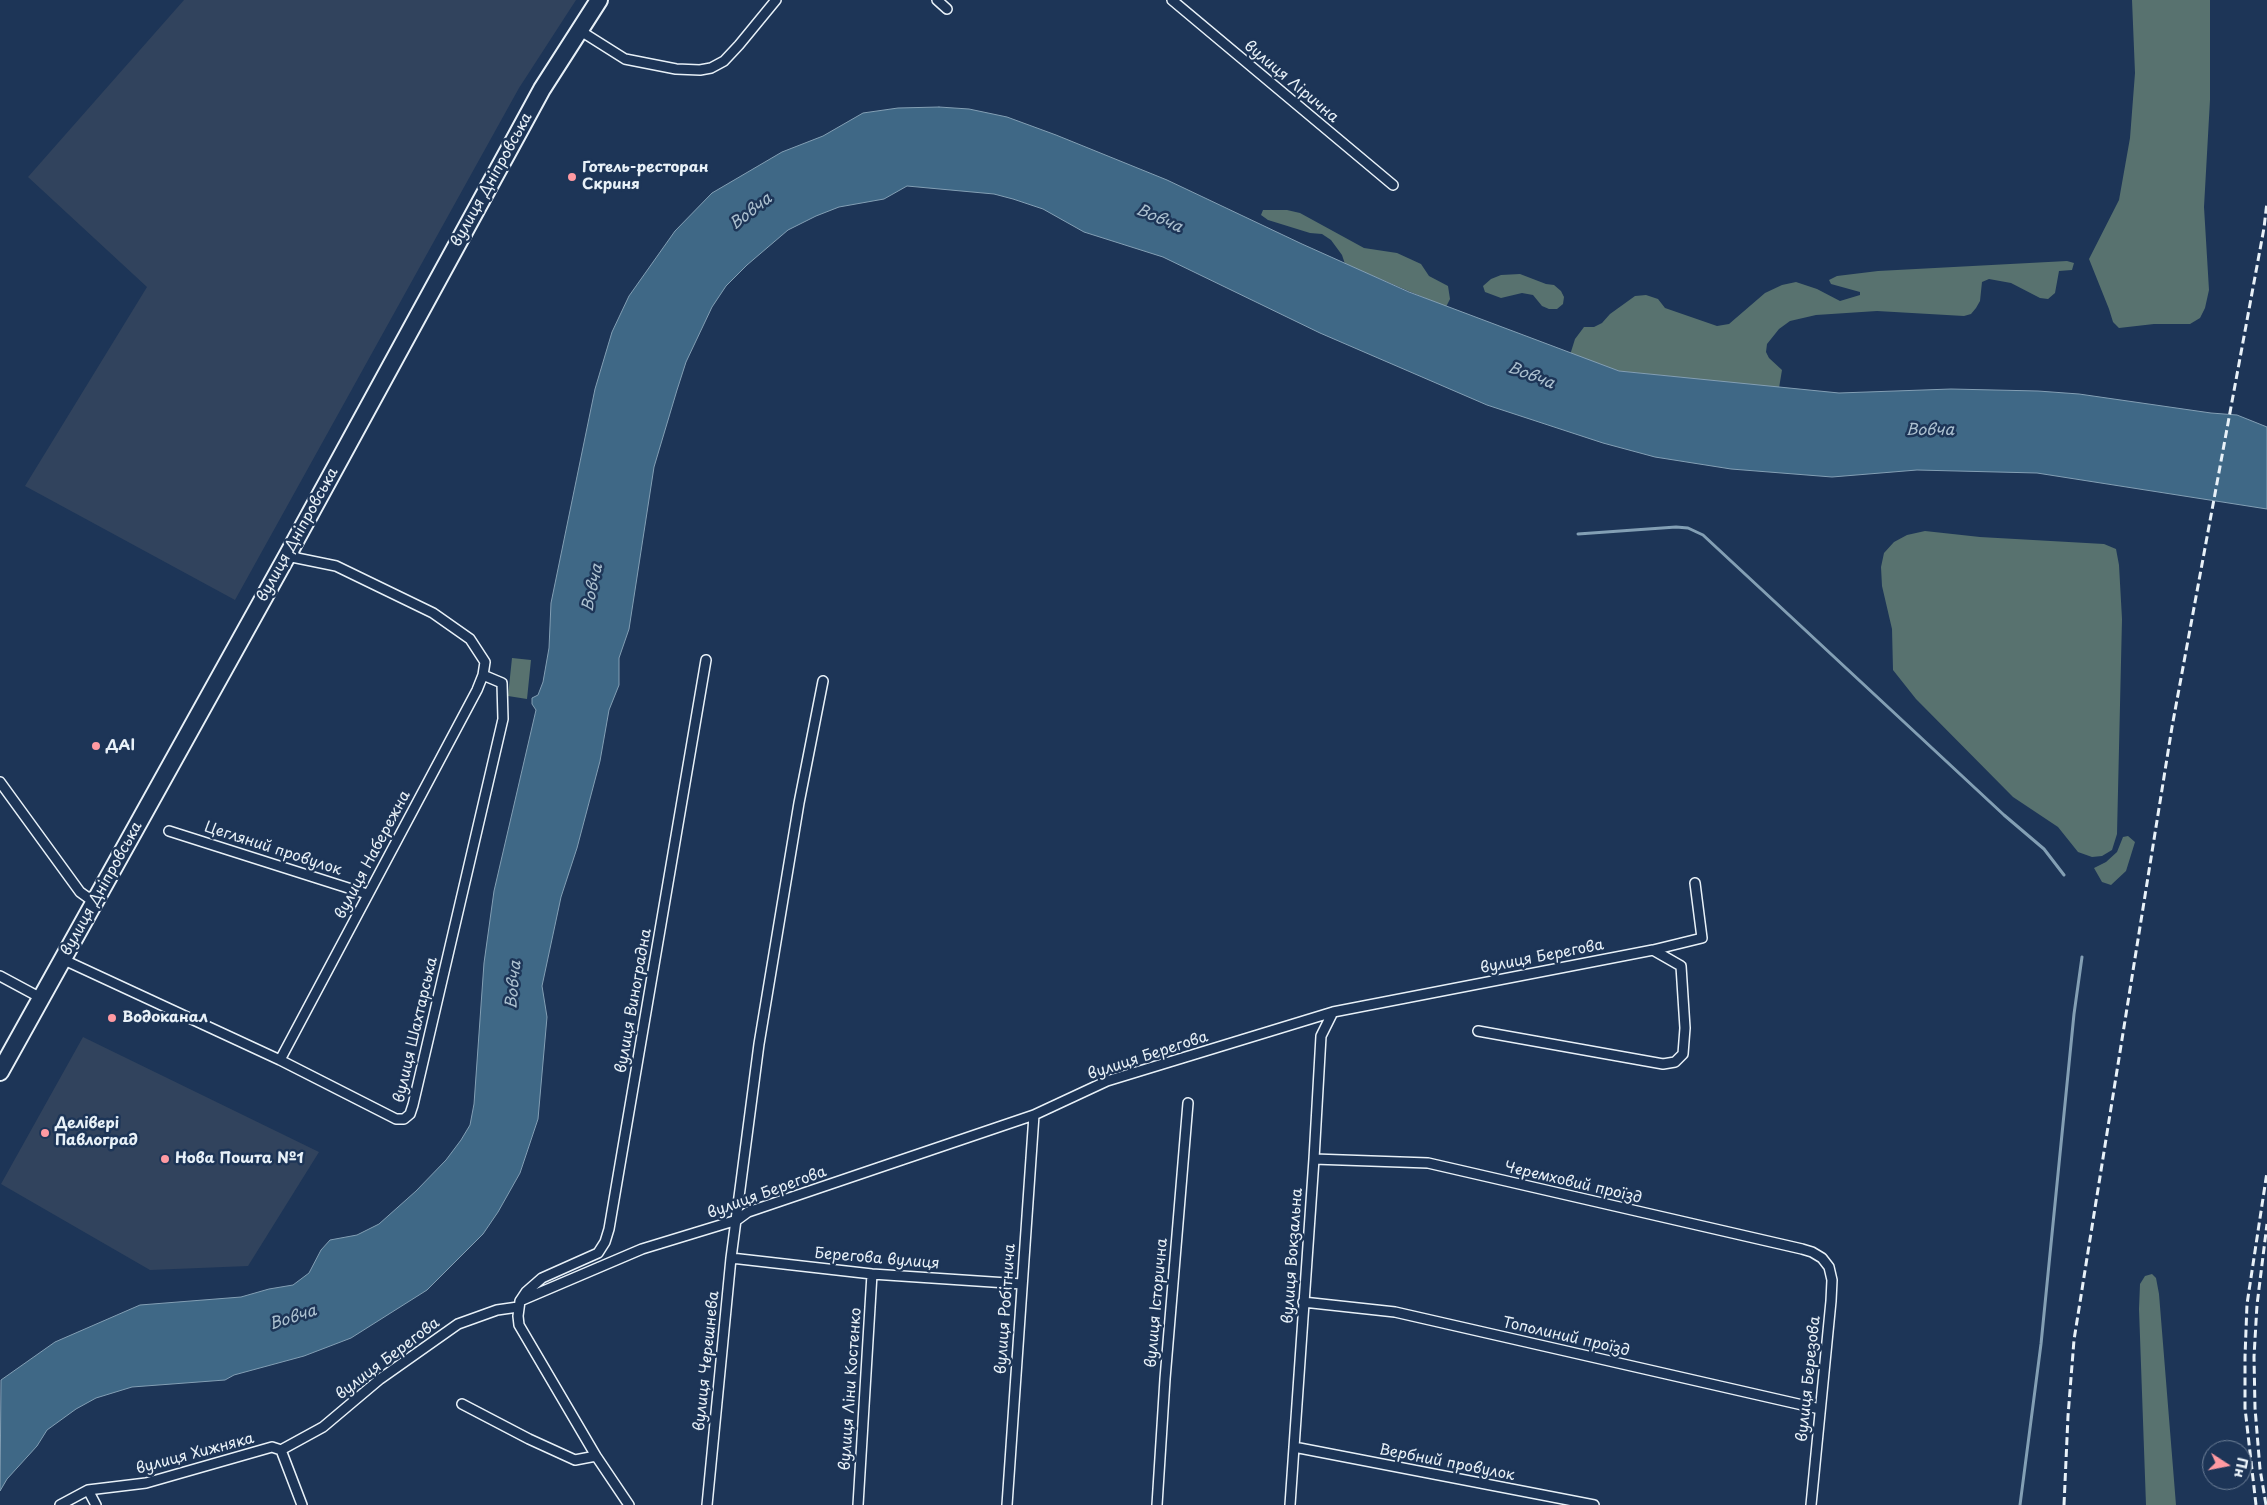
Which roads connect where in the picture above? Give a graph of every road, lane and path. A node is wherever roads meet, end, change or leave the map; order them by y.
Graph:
1 (599, 0) edge
2 (776, 0) edge
3 (937, 0) edge
4 (1172, 0) edge
5 (947, 9) dead end
6 (579, 30) junction
7 (1393, 185) dead end
8 (287, 556) junction
9 (706, 660) dead end
10 (484, 675) junction
11 (823, 681) dead end
12 (0, 782) edge
13 (169, 831) dead end
14 (1695, 883) dead end
15 (367, 894) junction
16 (94, 902) junction
17 (1653, 950) junction
18 (62, 959) junction
19 (0, 976) edge
20 (41, 998) junction
21 (1333, 1012) junction
22 (1478, 1031) dead end
23 (280, 1060) junction
24 (0, 1072) edge
25 (1188, 1103) dead end
26 (1034, 1115) junction
27 (1314, 1159) junction
28 (737, 1220) junction
29 (731, 1258) junction
30 (1822, 1258) joint
31 (872, 1274) junction
32 (1022, 1284) junction
33 (1303, 1302) junction
34 (519, 1304) junction
35 (462, 1404) dead end
36 (1820, 1409) junction
37 (1294, 1447) junction
38 (281, 1450) junction
39 (596, 1456) junction
40 (88, 1490) junction
41 (60, 1505) edge
42 (96, 1505) edge
43 (302, 1505) edge
44 (629, 1505) edge
45 (707, 1505) edge
46 (858, 1505) edge
47 (1007, 1505) edge
48 (1157, 1505) edge
49 (1290, 1505) edge
50 (1594, 1505) edge
51 (1811, 1505) edge

1 - 6 highway, вулиця Дніпровська
2 - 6 street
3 - 5 street
4 - 7 street, вулиця Лірична
6 - 8 highway, вулиця Дніпровська
8 - 10 street, вулиця Набережна
8 - 16 highway, вулиця Дніпровська
9 - 34 street, вулиця Виноградна
10 - 15 street, вулиця Набережна
10 - 23 street, вулиця Шахтарська
11 - 28 street
12 - 16 street
13 - 15 street, Цегляний провулок
14 - 17 street, вулиця Берегова
15 - 23 street, вулиця Набережна
16 - 18 highway, вулиця Дніпровська
17 - 21 street, вулиця Берегова
17 - 22 street
18 - 20 highway, вулиця Дніпровська
18 - 23 street, вулиця Шахтарська
19 - 20 street
20 - 24 highway, вулиця Дніпровська
21 - 26 street, вулиця Берегова
21 - 27 street, вулиця Вокзальна
25 - 48 street, вулиця Історична
26 - 28 street, вулиця Берегова
26 - 32 street, вулиця Робітнича
27 - 30 street, Черемховий проїзд
27 - 33 street, вулиця Вокзальна
28 - 29 street, вулиця Черешнева
28 - 34 street, вулиця Берегова
29 - 31 street, Берегова вулиця
29 - 45 street, вулиця Черешнева
30 - 36 street, вулиця Березова
31 - 32 street, Берегова вулиця
31 - 46 street, вулиця Ліни Костенко
32 - 47 street, вулиця Робітнича
33 - 36 street, Тополиний проїзд
33 - 37 street, вулиця Вокзальна
34 - 38 street, вулиця Берегова
34 - 39 street
35 - 39 street
36 - 51 street, вулиця Березова
37 - 49 street, вулиця Вокзальна
37 - 50 street, Вербний провулок
38 - 40 street, вулиця Хижняка
38 - 43 street
39 - 44 street
40 - 41 street, вулиця Хижняка
40 - 42 street

